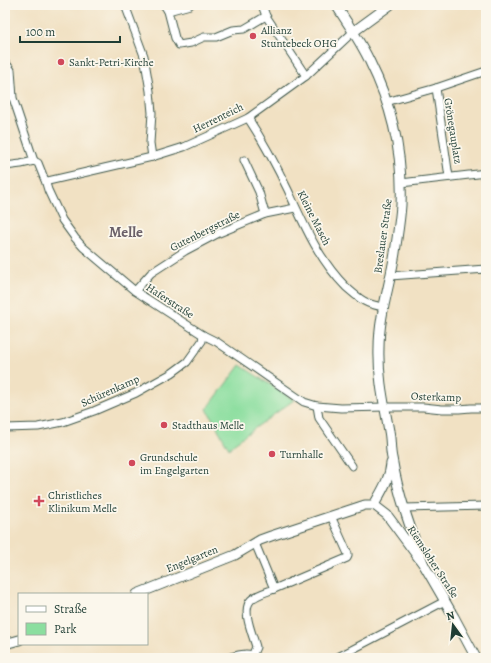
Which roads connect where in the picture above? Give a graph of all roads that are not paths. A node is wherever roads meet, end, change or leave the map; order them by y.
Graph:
1 (125, 5) edge
2 (190, 5) edge
3 (262, 5) edge
4 (336, 5) edge
5 (390, 5) edge
6 (166, 8) edge
7 (266, 16) junction
8 (353, 32) junction
9 (5, 62) edge
10 (486, 71) edge
11 (306, 76) junction
12 (436, 88) junction
13 (386, 102) junction
14 (248, 118) junction
15 (152, 157) junction
16 (244, 160) dead end
17 (34, 161) junction
18 (5, 166) edge
19 (486, 173) edge
20 (449, 177) junction
21 (45, 180) junction
22 (401, 183) junction
23 (295, 208) junction
24 (265, 214) junction
25 (486, 269) edge
26 (390, 276) junction
27 (134, 291) junction
28 (383, 307) junction
29 (203, 335) junction
30 (317, 406) junction
31 (385, 407) junction
32 (486, 408) edge
33 (5, 428) edge
34 (392, 458) junction
35 (352, 466) dead end
36 (374, 505) junction
37 (486, 506) edge
38 (404, 508) junction
39 (332, 516) junction
40 (255, 543) junction
41 (424, 565) junction
42 (274, 589) junction
43 (139, 593) edge
44 (445, 601) junction
45 (18, 640) edge
46 (5, 644) edge
47 (255, 656) edge
48 (348, 656) edge
49 (227, 658) edge
50 (336, 658) edge
51 (476, 658) edge

1 - 15 street
2 - 6 street
3 - 7 street
4 - 8 street, Breslauer Straße
5 - 8 street, Herrenteich
6 - 7 street
7 - 11 street
8 - 11 street, Herrenteich
8 - 13 street, Breslauer Straße
9 - 17 street
10 - 12 street
11 - 14 street, Herrenteich
12 - 13 street
12 - 20 street, Grönegauplatz
13 - 22 street, Breslauer Straße
14 - 15 street, Herrenteich
14 - 23 street, Kleine Masch
15 - 21 street, Herrenteich
16 - 24 street
17 - 18 street
17 - 21 street
19 - 20 street
20 - 22 street
21 - 27 street, Haferstraße
22 - 26 street, Breslauer Straße
23 - 24 street, Gutenbergstraße
23 - 28 street, Kleine Masch
24 - 27 street, Gutenbergstraße
25 - 26 street
26 - 28 street, Breslauer Straße
27 - 29 street, Haferstraße
28 - 31 street, Breslauer Straße
29 - 30 street, Haferstraße
29 - 33 street, Schürenkamp
30 - 31 street, Haferstraße
30 - 35 street
31 - 32 street, Osterkamp
31 - 34 street, Breslauer Straße
34 - 36 street, Breslauer Straße
34 - 38 street, Breslauer Straße
36 - 39 street, Engelgarten
36 - 41 street, Riemsloher Straße
37 - 38 street
38 - 41 street, Breslauer Straße
39 - 40 street, Engelgarten
39 - 42 street
40 - 42 street
40 - 43 street, Engelgarten
41 - 44 street, Riemsloher Straße
42 - 47 street
44 - 48 street
44 - 51 street, Riemsloher Straße
45 - 46 street
47 - 49 street
48 - 50 street

